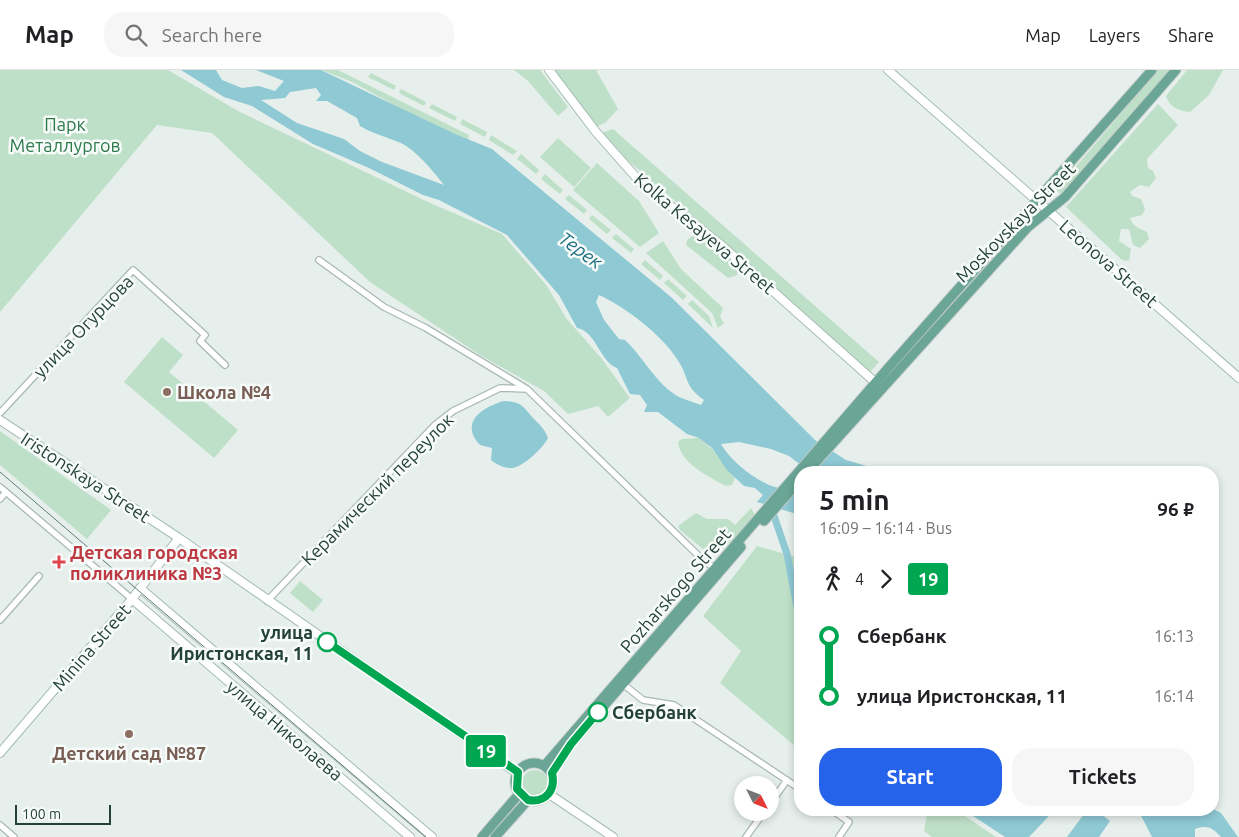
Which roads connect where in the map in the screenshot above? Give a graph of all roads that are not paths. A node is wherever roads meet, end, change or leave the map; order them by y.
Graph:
1 (549, 70) edge
2 (888, 70) edge
3 (1152, 70) edge
4 (1176, 70) edge
5 (1035, 200) junction
6 (1048, 211) junction
7 (319, 260) dead end
8 (225, 365) dead end
9 (1239, 378) edge
10 (876, 383) junction
11 (527, 389) junction
12 (0, 413) edge
13 (0, 420) edge
14 (832, 438) junction
15 (808, 466) edge
16 (811, 466) edge
17 (794, 481) edge
18 (794, 486) edge
19 (0, 487) edge
20 (6, 492) junction
21 (0, 499) edge
22 (748, 534) junction
23 (179, 538) junction
24 (715, 568) junction
25 (39, 576) dead end
26 (140, 588) junction
27 (132, 599) junction
28 (267, 601) junction
29 (0, 620) edge
30 (623, 684) junction
31 (0, 753) edge
32 (545, 765) junction
33 (518, 772) junction
34 (552, 773) junction
35 (787, 780) junction
36 (794, 784) edge
37 (779, 791) edge
38 (520, 794) junction
39 (549, 794) junction
40 (528, 800) junction
41 (840, 816) edge
42 (758, 821) edge
43 (0, 825) edge
44 (14, 837) edge
45 (410, 837) edge
46 (432, 837) edge
47 (482, 837) edge
48 (495, 837) edge
49 (613, 837) edge
50 (746, 837) edge
51 (839, 837) edge

1 - 10 street, Kolka Kesayeva Street
2 - 5 street, Leonova Street
3 - 5 main road, Moskovskaya Street
4 - 6 main road, Moskovskaya Street
5 - 6 street, Leonova Street
5 - 10 main road, Moskovskaya Street
6 - 9 street, Leonova Street
6 - 14 main road, Moskovskaya Street
7 - 11 street
8 - 12 street, улица Огурцова
10 - 14 main road, Moskovskaya Street
11 - 24 street
11 - 28 street, Керамический переулок
13 - 23 street, Iristonskaya Street
14 - 15 main road, Pozharskogo Street
14 - 16 main road
17 - 22 main road, Pozharskogo Street
18 - 22 main road, Pozharskogo Street
19 - 20 street, улица Николаева
20 - 21 street
20 - 27 street, улица Николаева
22 - 24 main road, Pozharskogo Street
22 - 30 main road, Pozharskogo Street
23 - 26 street, Minina Street
23 - 28 street, Iristonskaya Street
24 - 32 main road, Pozharskogo Street
25 - 29 street
26 - 27 street, Minina Street
26 - 46 street, улица Николаева
27 - 31 street, Minina Street
27 - 45 street, улица Николаева
28 - 33 street, Iristonskaya Street
30 - 34 main road, Pozharskogo Street
30 - 35 street
32 - 33 main road
32 - 34 main road
33 - 38 main road
34 - 39 main road
35 - 36 street
35 - 37 street
38 - 40 main road
38 - 47 main road
39 - 40 main road
39 - 49 street
40 - 48 main road
41 - 51 street
42 - 50 street
43 - 44 street

